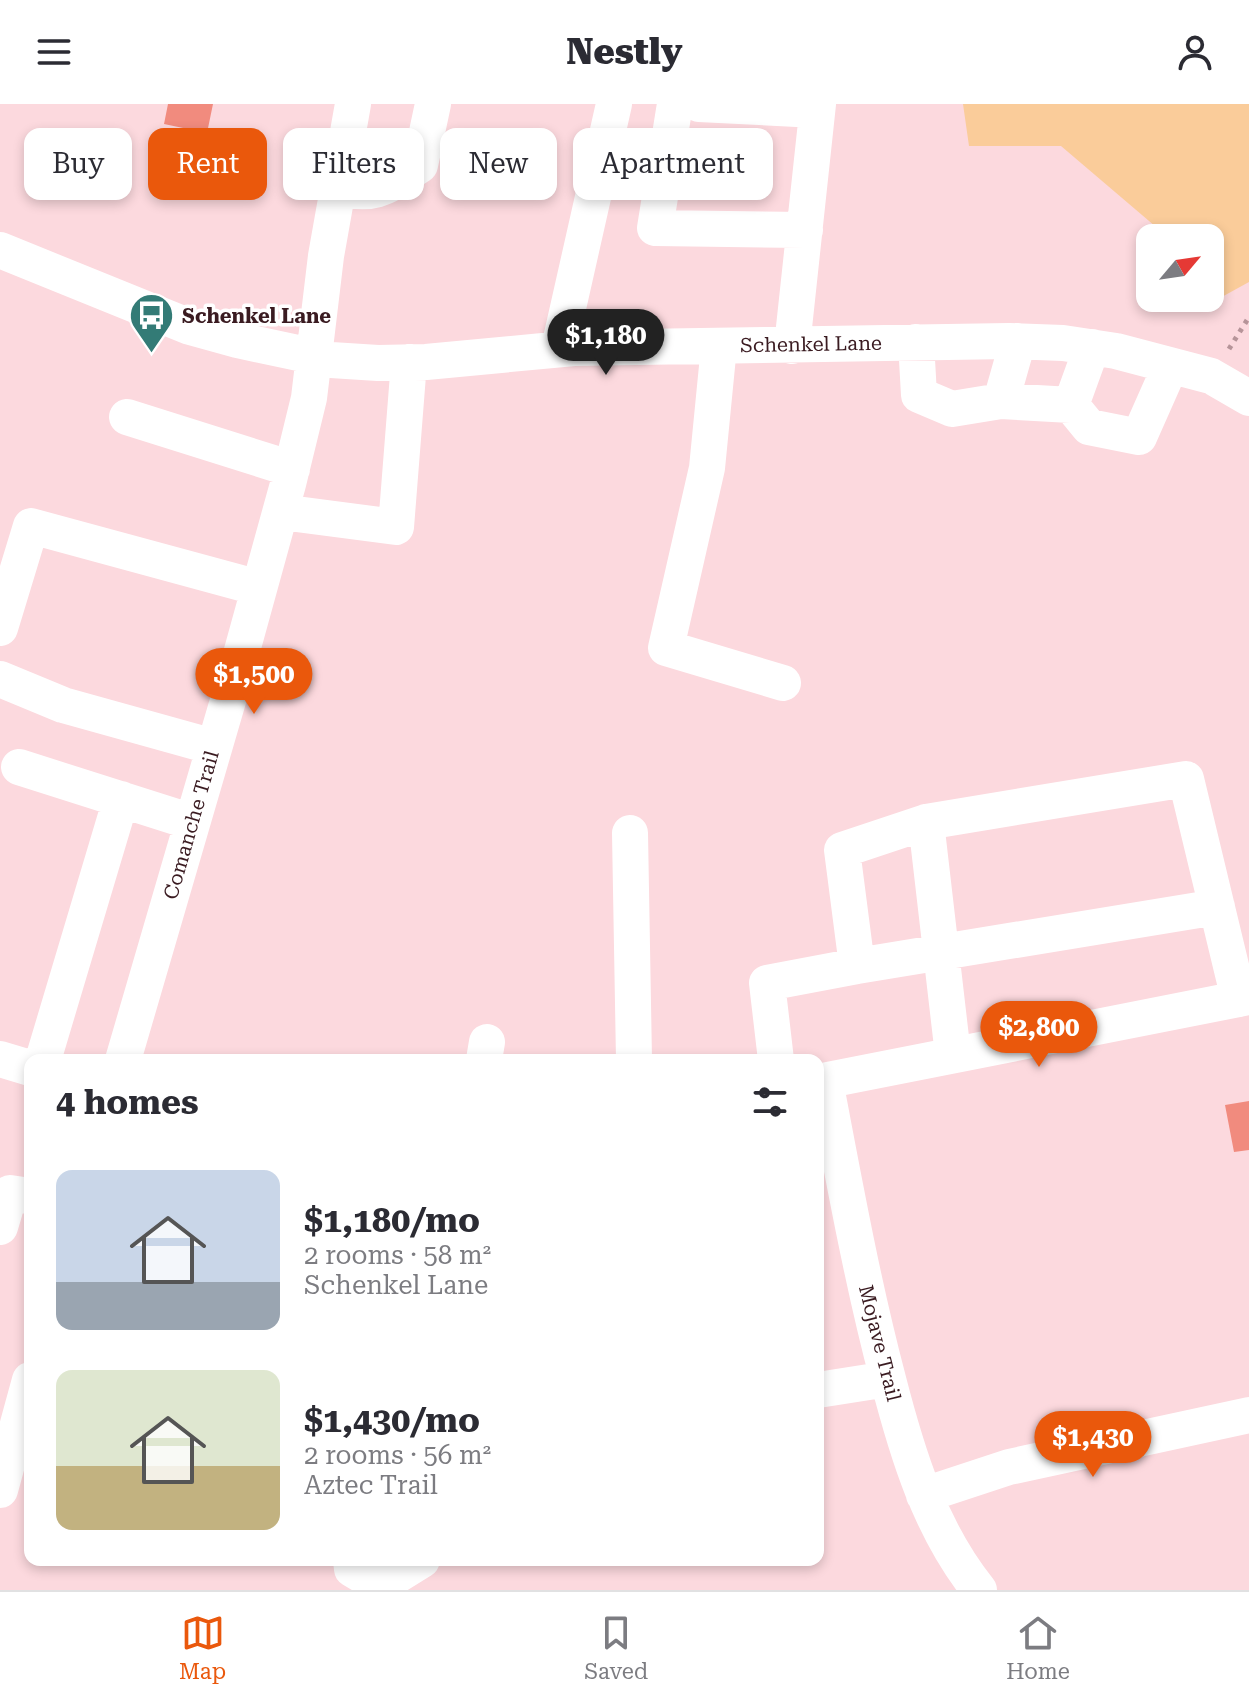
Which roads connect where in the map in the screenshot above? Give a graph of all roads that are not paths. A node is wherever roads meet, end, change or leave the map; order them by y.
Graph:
1 (353, 104) edge
2 (433, 104) edge
3 (614, 104) edge
4 (675, 104) edge
5 (699, 104) edge
6 (818, 107) edge
7 (349, 128) edge
8 (424, 146) edge
9 (336, 200) edge
10 (805, 230) junction
11 (0, 250) edge
12 (1018, 341) junction
13 (916, 342) junction
14 (719, 346) junction
15 (792, 346) junction
16 (1092, 347) junction
17 (559, 348) junction
18 (315, 357) junction
19 (409, 362) junction
20 (1170, 367) junction
21 (1249, 398) edge
22 (1001, 401) junction
23 (1071, 405) junction
24 (127, 417) dead end
25 (292, 469) junction
26 (281, 512) junction
27 (259, 588) junction
28 (0, 628) edge
29 (0, 679) edge
30 (783, 683) dead end
31 (214, 747) junction
32 (19, 767) dead end
33 (121, 799) junction
34 (192, 822) junction
35 (926, 822) junction
36 (630, 833) dead end
37 (1217, 907) junction
38 (939, 952) junction
39 (857, 966) junction
40 (1244, 998) edge
41 (45, 1054) edge
42 (125, 1054) edge
43 (634, 1054) edge
44 (775, 1054) edge
45 (953, 1055) junction
46 (0, 1059) edge
47 (24, 1066) edge
48 (824, 1080) edge
49 (824, 1095) edge
50 (24, 1195) edge
51 (0, 1227) edge
52 (888, 1379) junction
53 (824, 1389) edge
54 (24, 1406) edge
55 (1249, 1415) edge
56 (0, 1490) edge
57 (924, 1495) junction
58 (352, 1566) edge
59 (412, 1566) edge
60 (979, 1590) edge

1 - 7 street, Comanche Trail
2 - 8 street
3 - 17 street
4 - 10 street
5 - 6 street
6 - 10 street
9 - 18 street, Comanche Trail
10 - 15 street
11 - 18 street, Schenkel Lane
12 - 13 street, Schenkel Lane
12 - 16 street, Schenkel Lane
12 - 22 street
13 - 15 street, Schenkel Lane
13 - 22 street
14 - 15 street, Schenkel Lane
14 - 17 street, Schenkel Lane
14 - 30 street
16 - 20 street, Schenkel Lane
16 - 23 street
17 - 19 street, Schenkel Lane
18 - 19 street, Schenkel Lane
18 - 25 street, Comanche Trail
19 - 26 street
20 - 21 street, Schenkel Lane
20 - 23 street
22 - 23 street
24 - 25 street
25 - 26 street, Comanche Trail
26 - 27 street, Comanche Trail
27 - 28 street
27 - 31 street, Comanche Trail
29 - 31 street
31 - 34 street, Comanche Trail
32 - 33 street
33 - 34 street
33 - 41 street
34 - 42 street, Comanche Trail
35 - 37 street
35 - 38 street
35 - 39 street
36 - 43 street
37 - 38 street
37 - 40 street
38 - 39 street
38 - 45 street
39 - 44 street
40 - 45 street
45 - 48 street
46 - 47 street
49 - 52 street, Mojave Trail
50 - 51 street
52 - 53 street
52 - 57 street, Mojave Trail
54 - 56 street
55 - 57 street
57 - 60 street, Mojave Trail
58 - 59 street

